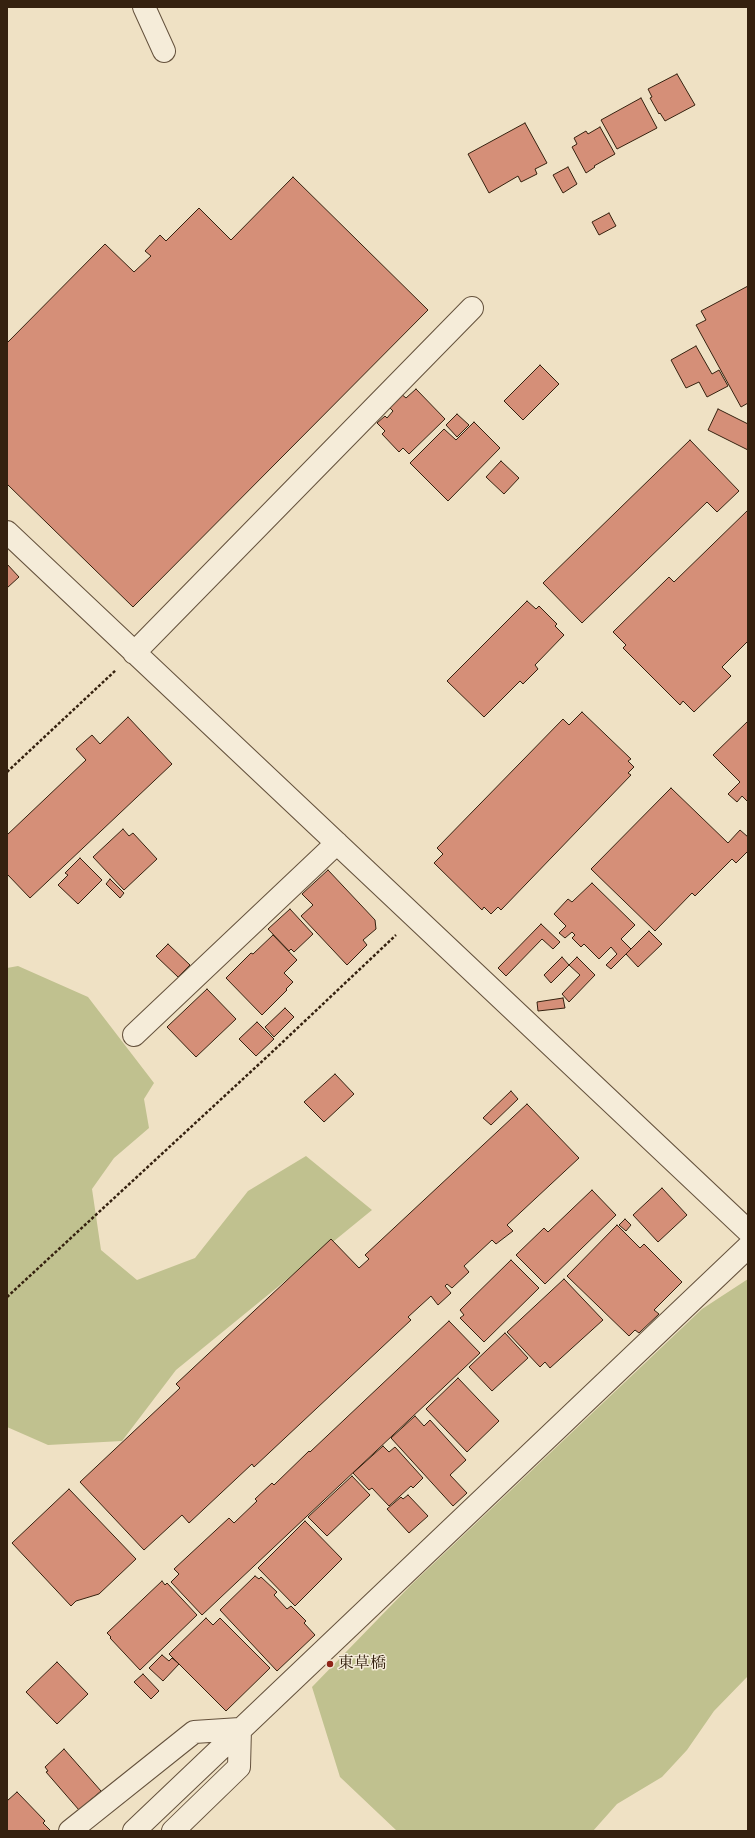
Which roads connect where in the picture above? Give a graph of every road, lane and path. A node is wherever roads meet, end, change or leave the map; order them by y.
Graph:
1 (144, 7) edge
2 (164, 51) dead end
3 (472, 308) dead end
4 (7, 532) edge
5 (134, 653) junction
6 (7, 772) edge
7 (337, 843) junction
8 (415, 917) junction
9 (134, 1035) dead end
10 (748, 1231) edge
11 (748, 1247) edge
12 (7, 1297) edge
13 (240, 1729) junction
14 (70, 1831) edge
15 (134, 1831) edge
16 (173, 1831) edge

1 - 2 street
3 - 5 street
4 - 5 street
5 - 6 path
5 - 7 street
7 - 8 street
7 - 9 street
8 - 10 street
8 - 12 path
11 - 13 street
13 - 14 street
13 - 15 street
13 - 16 street

